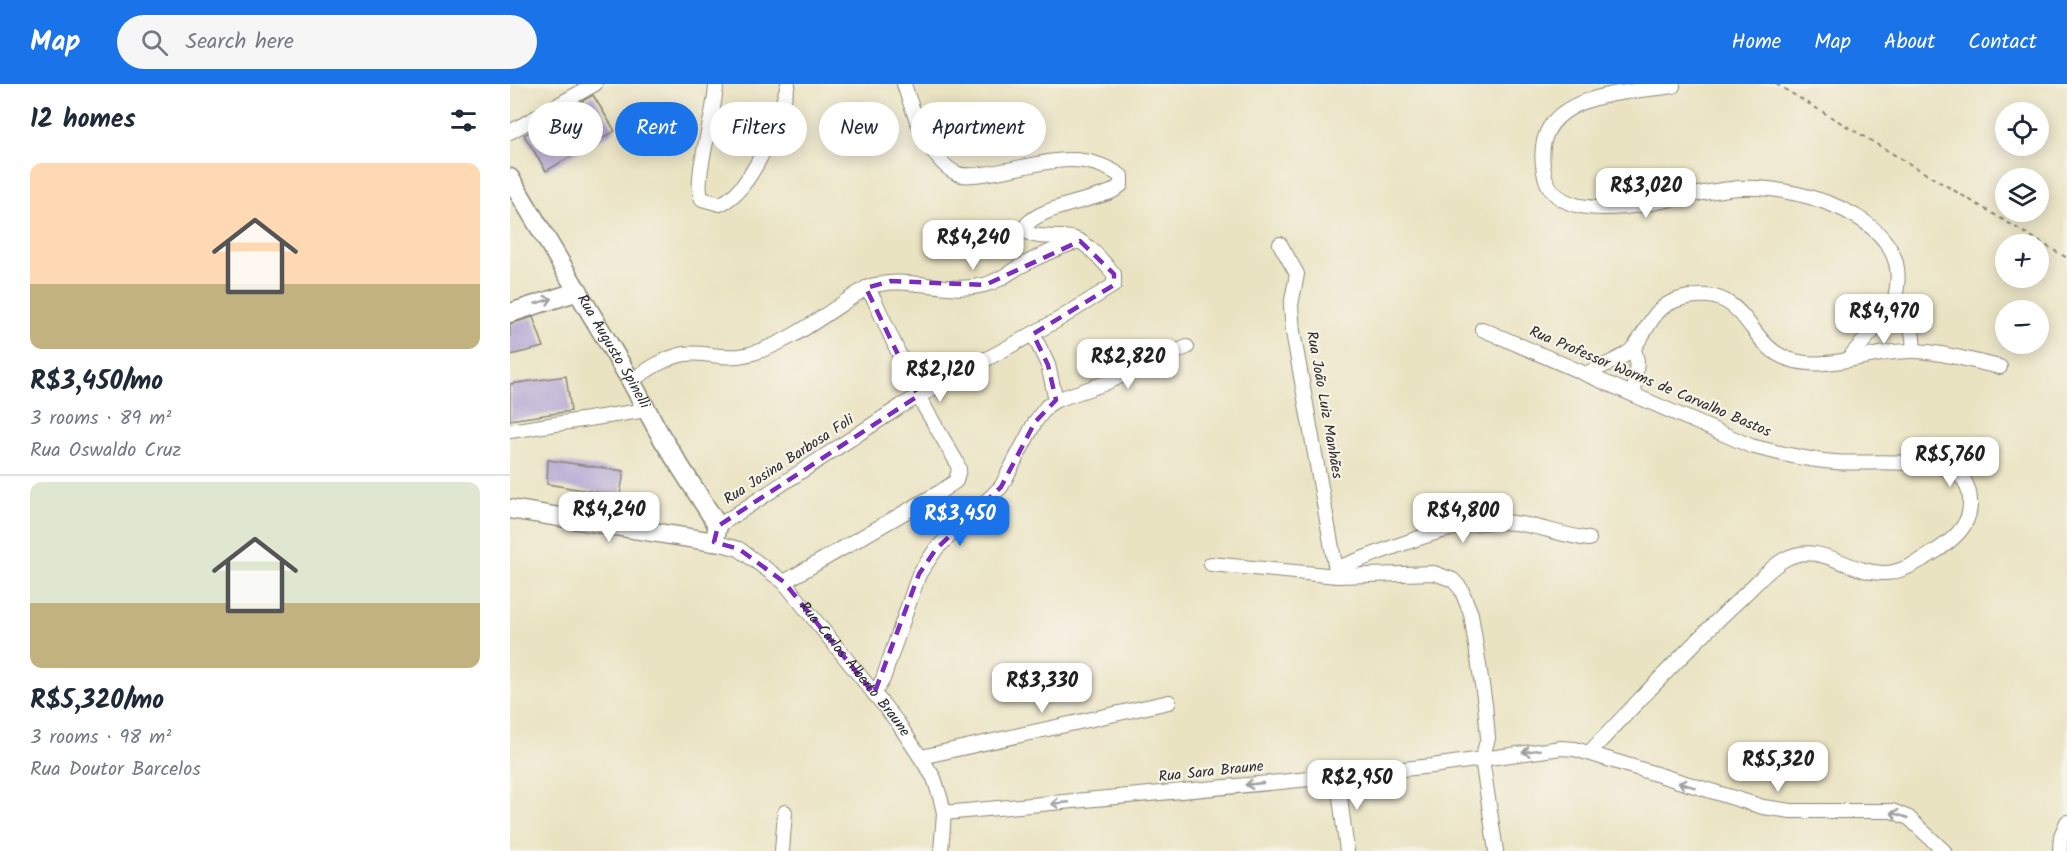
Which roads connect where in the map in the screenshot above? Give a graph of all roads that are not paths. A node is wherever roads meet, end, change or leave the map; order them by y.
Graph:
1 (595, 84) edge
2 (716, 84) edge
3 (788, 84) edge
4 (904, 84) edge
5 (1673, 86) dead end
6 (510, 132) edge
7 (510, 178) edge
8 (1080, 242) junction
9 (1280, 244) dead end
10 (866, 288) junction
11 (579, 291) junction
12 (1893, 308) junction
13 (510, 313) edge
14 (1482, 330) dead end
15 (1033, 334) junction
16 (1187, 347) dead end
17 (1634, 349) junction
18 (1913, 351) junction
19 (1847, 360) junction
20 (2000, 367) dead end
21 (1586, 374) junction
22 (631, 381) junction
23 (1634, 394) junction
24 (918, 396) junction
25 (1056, 400) junction
26 (646, 410) junction
27 (510, 431) edge
28 (510, 509) edge
29 (716, 534) junction
30 (1589, 539) dead end
31 (1211, 564) dead end
32 (1337, 572) junction
33 (784, 582) junction
34 (874, 694) junction
35 (1169, 702) dead end
36 (1588, 753) junction
37 (921, 757) junction
38 (1482, 759) junction
39 (1337, 776) junction
40 (785, 812) dead end
41 (944, 813) junction
42 (2067, 822) edge
43 (782, 851) edge
44 (941, 851) edge
45 (1347, 851) edge
46 (1496, 851) edge
47 (1944, 851) edge
48 (2060, 851) edge

1 - 6 street
2 - 3 street
4 - 8 street
5 - 12 street
7 - 11 street, Rua Augusto Spinelli
8 - 10 street
8 - 15 street, Rua Josina Barbosa Foli
9 - 32 street, Rua João Luiz Manhães
10 - 22 street
10 - 24 street
13 -> 11 street
11 - 22 street, Rua Augusto Spinelli
12 - 18 street
12 - 19 street
14 - 21 street, Rua Professor Worms de Carvalho Bastos
15 - 24 street, Rua Josina Barbosa Foli
15 - 25 street
16 - 25 street
17 - 19 street
17 - 21 street
17 - 23 street
18 - 19 street
18 - 20 street
21 - 23 street, Rua Professor Worms de Carvalho Bastos
22 - 26 street, Rua Augusto Spinelli
23 - 36 street, Rua Professor Worms de Carvalho Bastos
24 - 29 street, Rua Josina Barbosa Foli
24 - 33 street
25 - 34 street
26 - 27 street
26 - 29 street, Rua Augusto Spinelli
28 - 29 street
29 - 33 street, Rua Carlos Alberto Braune
30 - 32 street
31 - 32 street
32 - 38 street
33 - 34 street, Rua Carlos Alberto Braune
34 - 37 street, Rua Carlos Alberto Braune
35 - 37 street
36 -> 38 street, Rua Sara Braune
47 -> 36 street, Rua Sara Braune
37 - 41 street, Rua Carlos Alberto Braune
38 - 39 street, Rua Sara Braune
38 - 46 street
39 -> 41 street, Rua Sara Braune
39 - 45 street
40 - 43 street
41 - 44 street, Rua Carlos Alberto Braune
42 - 48 street

